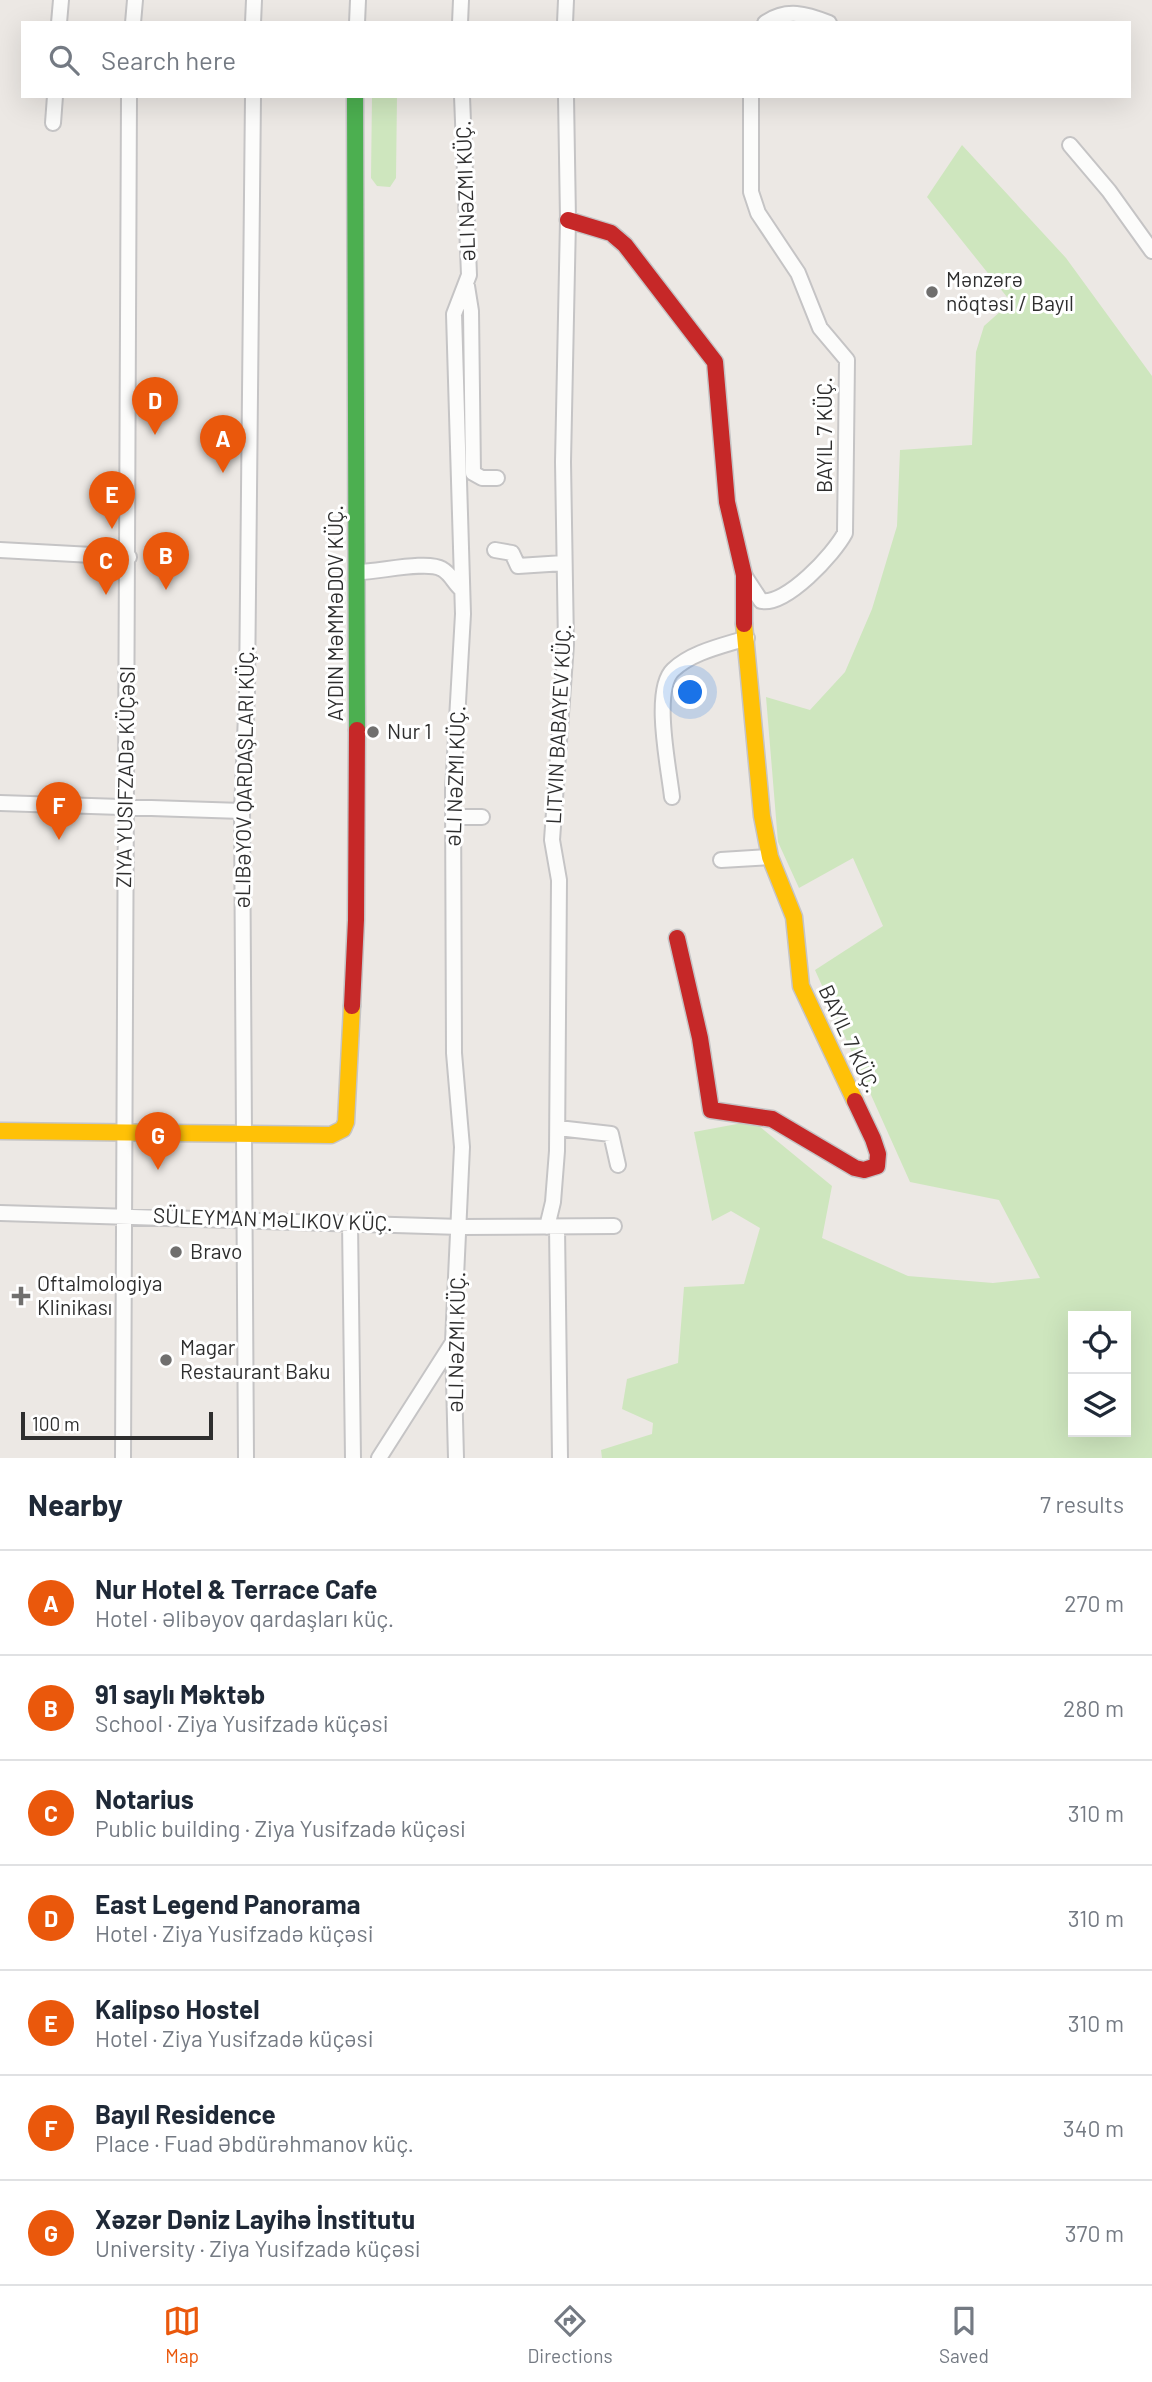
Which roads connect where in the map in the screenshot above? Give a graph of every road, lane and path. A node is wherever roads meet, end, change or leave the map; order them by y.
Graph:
1 (61, 0) edge
2 (135, 0) edge
3 (254, 0) edge
4 (358, 0) edge
5 (461, 0) edge
6 (566, 0) edge
7 (59, 21) edge
8 (133, 21) edge
9 (253, 21) edge
10 (357, 21) edge
11 (460, 21) edge
12 (565, 21) edge
13 (769, 21) edge
14 (823, 21) edge
15 (55, 98) edge
16 (129, 98) edge
17 (253, 98) edge
18 (355, 98) edge
19 (462, 98) edge
20 (566, 98) edge
21 (751, 98) edge
22 (53, 123) dead end
23 (1070, 145) dead end
24 (568, 220) junction
25 (1152, 251) edge
26 (467, 286) junction
27 (497, 478) dead end
28 (0, 550) edge
29 (495, 550) dead end
30 (129, 557) junction
31 (564, 563) junction
32 (358, 572) junction
33 (744, 575) junction
34 (462, 590) junction
35 (747, 638) junction
36 (672, 797) dead end
37 (0, 803) edge
38 (125, 809) junction
39 (242, 811) junction
40 (453, 817) junction
41 (482, 817) dead end
42 (770, 857) junction
43 (720, 860) dead end
44 (677, 938) dead end
45 (558, 1128) junction
46 (0, 1131) edge
47 (124, 1131) junction
48 (243, 1132) junction
49 (618, 1165) dead end
50 (0, 1213) edge
51 (124, 1216) junction
52 (244, 1219) junction
53 (350, 1222) junction
54 (614, 1226) dead end
55 (461, 1227) junction
56 (552, 1227) junction
57 (453, 1342) junction
58 (123, 1458) edge
59 (246, 1458) edge
60 (353, 1458) edge
61 (379, 1458) edge
62 (456, 1458) edge
63 (560, 1458) edge

1 - 7 street
2 - 8 street
3 - 9 street
4 - 10 street
5 - 11 street
6 - 12 street
13 - 14 street
15 - 22 street
16 - 30 street, ZIYA YUSIFZADƏ KÜÇƏSI
17 - 39 street
18 - 32 street
19 - 26 street, ƏLI NƏZMI KÜÇ.
20 - 24 street, LITVIN BABAYEV KÜÇ.
21 - 33 street
23 - 25 street
24 - 31 street, LITVIN BABAYEV KÜÇ.
24 - 33 street
26 - 27 street
26 - 34 street, ƏLI NƏZMI KÜÇ.
28 - 30 street
29 - 31 street
30 - 38 street, ZIYA YUSIFZADƏ KÜÇƏSI
31 - 45 street, LITVIN BABAYEV KÜÇ.
32 - 34 street
32 - 48 street
33 - 35 street
34 - 40 street, ƏLI NƏZMI KÜÇ.
35 - 36 street
35 - 42 street
37 - 38 street
38 - 39 street
38 - 47 street, ZIYA YUSIFZADƏ KÜÇƏSI
39 - 48 street
40 - 41 street
40 - 55 street, ƏLI NƏZMI KÜÇ.
42 - 43 street
42 - 44 street
45 - 49 street
45 - 56 street, LITVIN BABAYEV KÜÇ.
46 - 47 street
47 - 48 street
47 - 51 street, ZIYA YUSIFZADƏ KÜÇƏSI
48 - 52 street
50 - 51 street, SÜLEYMAN MƏLIKOV KÜÇ.
51 - 52 street, SÜLEYMAN MƏLIKOV KÜÇ.
51 - 58 street, ZIYA YUSIFZADƏ KÜÇƏSI
52 - 53 street, SÜLEYMAN MƏLIKOV KÜÇ.
52 - 59 street
53 - 55 street, SÜLEYMAN MƏLIKOV KÜÇ.
53 - 60 street
54 - 56 street, SÜLEYMAN MƏLIKOV KÜÇ.
55 - 56 street, SÜLEYMAN MƏLIKOV KÜÇ.
55 - 57 street, ƏLI NƏZMI KÜÇ.
56 - 63 street, LITVIN BABAYEV KÜÇ.
57 - 61 street
57 - 62 street, ƏLI NƏZMI KÜÇ.

